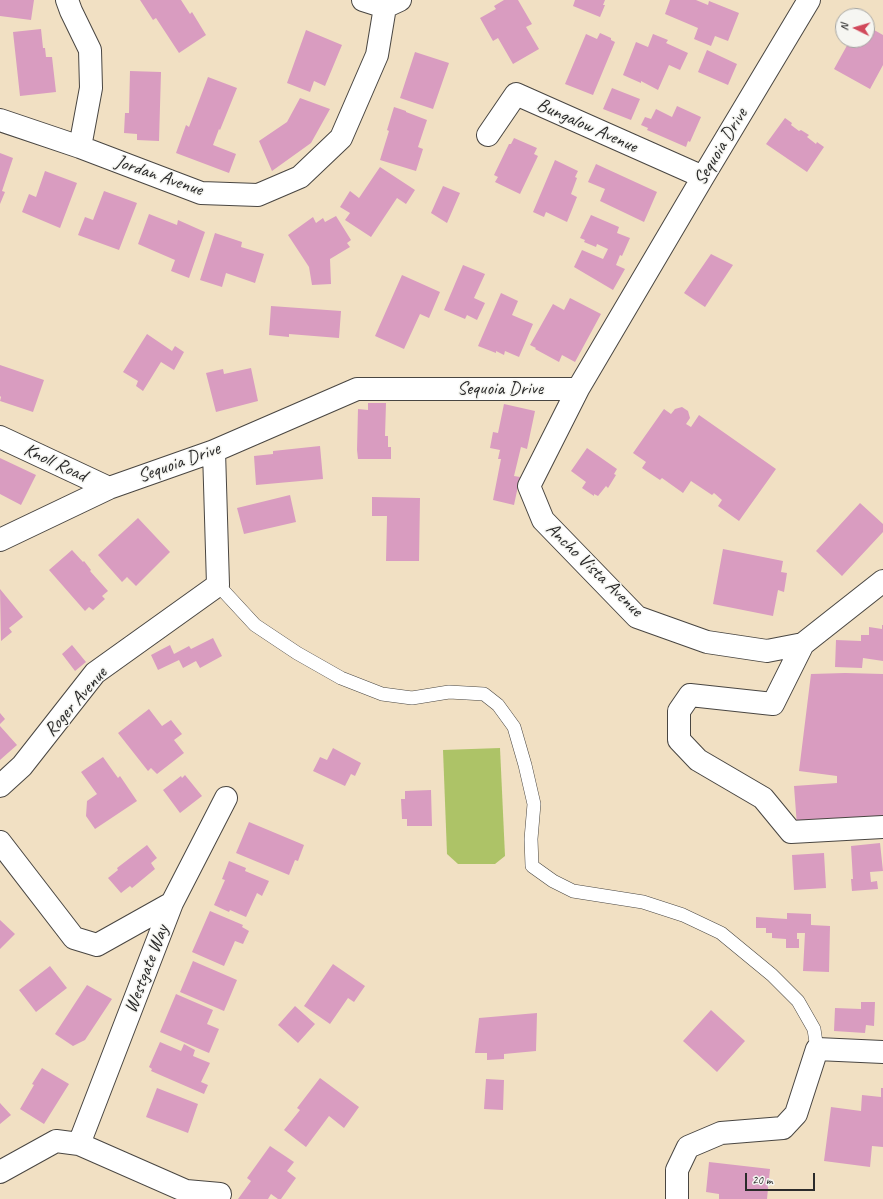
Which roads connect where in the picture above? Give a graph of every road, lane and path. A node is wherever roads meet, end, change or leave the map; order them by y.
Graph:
1 (67, 0) edge
2 (363, 0) edge
3 (809, 0) edge
4 (392, 4) edge
5 (0, 120) edge
6 (488, 135) dead end
7 (80, 147) junction
8 (703, 177) junction
9 (578, 389) junction
10 (0, 437) edge
11 (214, 451) junction
12 (109, 488) junction
13 (0, 540) edge
14 (883, 581) edge
15 (218, 585) junction
16 (803, 644) junction
17 (0, 786) edge
18 (226, 798) dead end
19 (883, 827) edge
20 (0, 842) edge
21 (172, 903) junction
22 (817, 1049) junction
23 (883, 1052) edge
24 (80, 1144) junction
25 (0, 1172) edge
26 (220, 1194) dead end
27 (677, 1199) edge

1 - 7 street
2 - 4 street
3 - 8 street, Sequoia Drive
4 - 7 street, Jordan Avenue
5 - 7 street, Jordan Avenue
6 - 8 street, Bungalow Avenue
8 - 9 street, Sequoia Drive
9 - 11 street, Sequoia Drive
9 - 16 street, Ancho Vista Avenue
10 - 12 street, Knoll Road
11 - 12 street, Sequoia Drive
11 - 15 street
12 - 13 street, Sequoia Drive
14 - 16 street, Ancho Vista Avenue
15 - 17 street, Roger Avenue
15 - 22 lane
16 - 19 street
18 - 21 street, Westgate Way
20 - 21 street
21 - 24 street, Westgate Way
22 - 23 street
22 - 27 street
24 - 25 street
24 - 26 street

